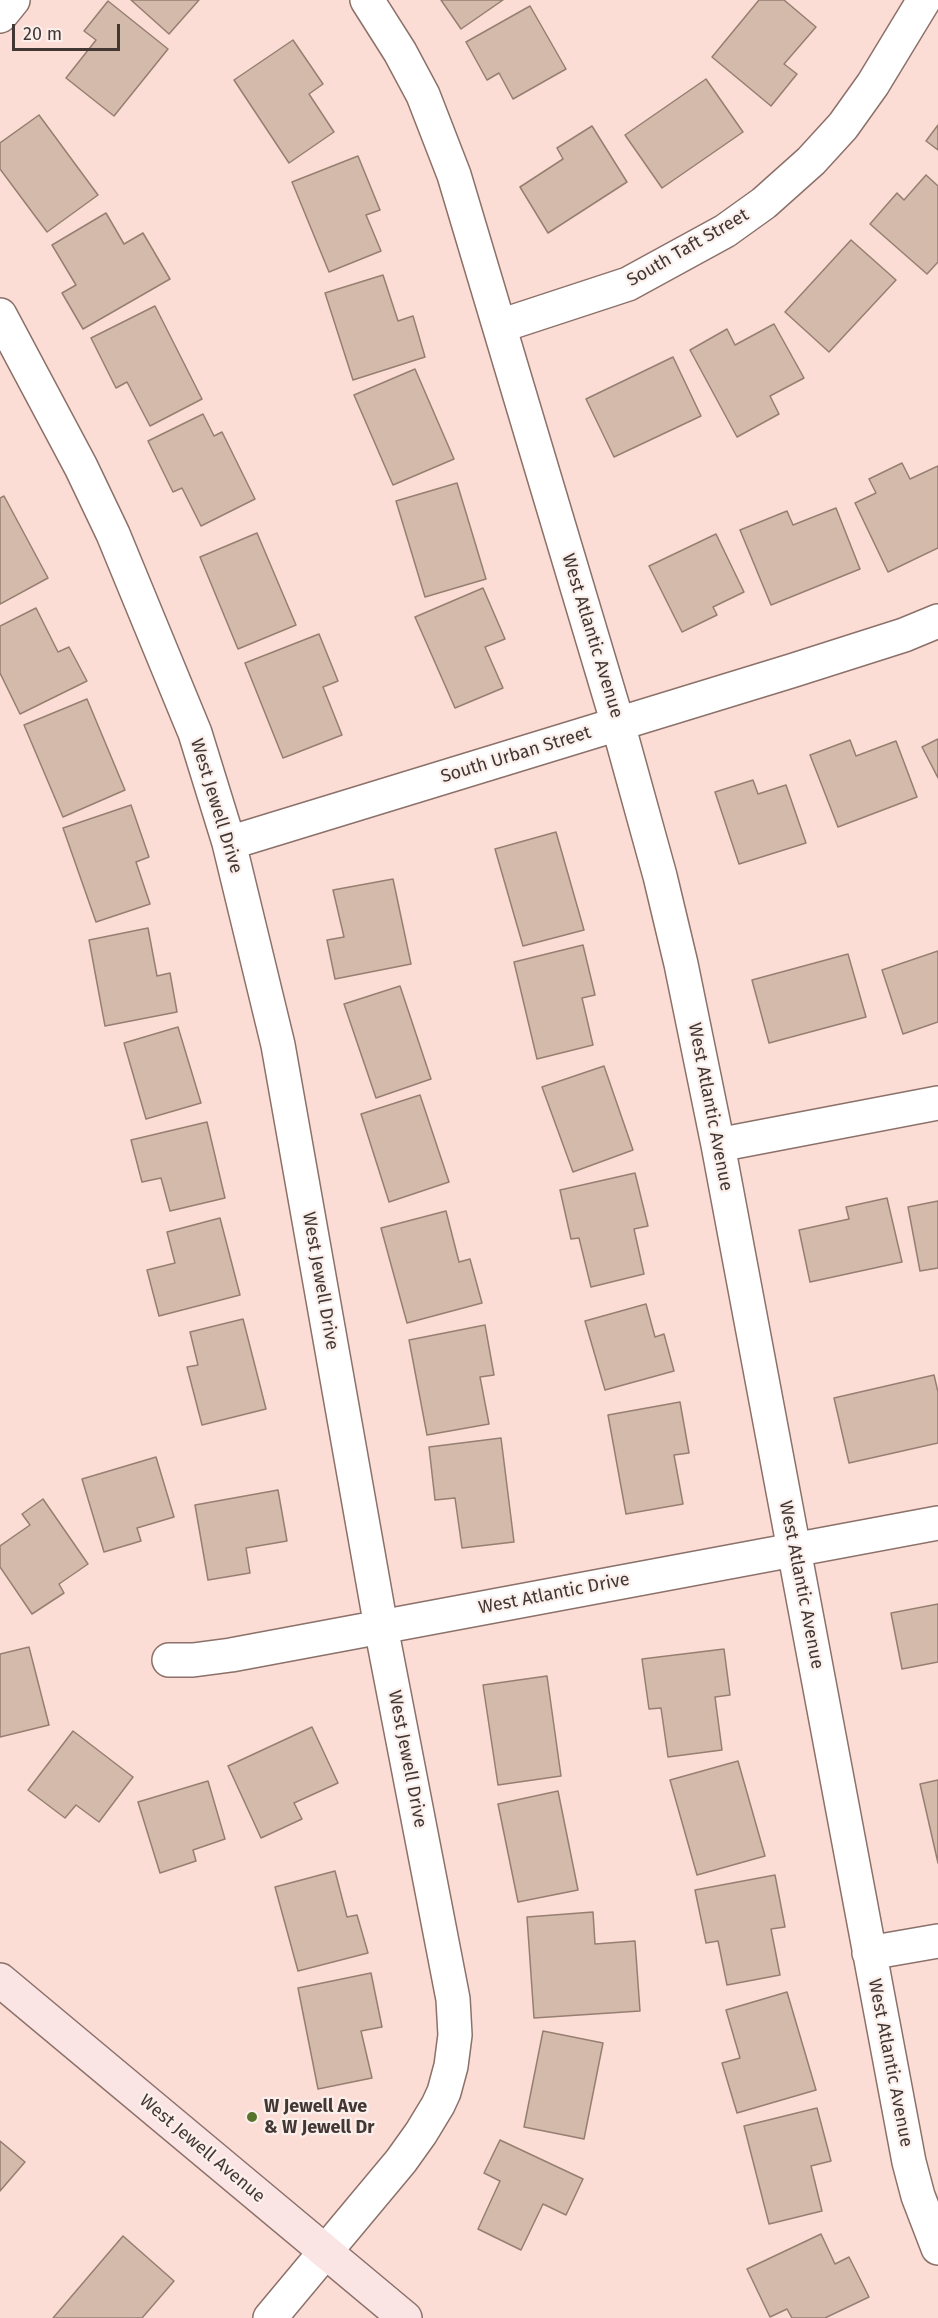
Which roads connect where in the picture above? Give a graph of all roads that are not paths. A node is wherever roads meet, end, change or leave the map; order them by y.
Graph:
1 (13, 0) edge
2 (367, 0) edge
3 (924, 0) edge
4 (0, 16) edge
5 (0, 315) edge
6 (500, 326) junction
7 (938, 621) edge
8 (618, 724) junction
9 (230, 843) junction
10 (938, 1102) edge
11 (718, 1144) junction
12 (938, 1523) edge
13 (794, 1549) junction
14 (381, 1627) junction
15 (169, 1660) dead end
16 (938, 1941) edge
17 (869, 1953) junction
18 (0, 1980) edge
19 (938, 2248) edge
20 (326, 2252) junction
21 (270, 2318) edge
22 (405, 2318) edge

1 - 4 street
2 - 6 street, West Atlantic Avenue
3 - 6 street, South Taft Street
5 - 9 street, West Jewell Drive
6 - 8 street, West Atlantic Avenue
7 - 8 street, South Urban Street
8 - 9 street, South Urban Street
8 - 11 street, West Atlantic Avenue
9 - 14 street, West Jewell Drive
10 - 11 street
11 - 13 street, West Atlantic Avenue
12 - 13 street, West Atlantic Drive
13 - 14 street, West Atlantic Drive
13 - 17 street, West Atlantic Avenue
14 - 15 street, West Atlantic Drive
14 - 20 street, West Jewell Drive
16 - 17 street
17 - 19 street, West Atlantic Avenue
18 - 20 main road, West Jewell Avenue
20 - 21 street, West Jewell Drive
20 - 22 main road, West Jewell Avenue

